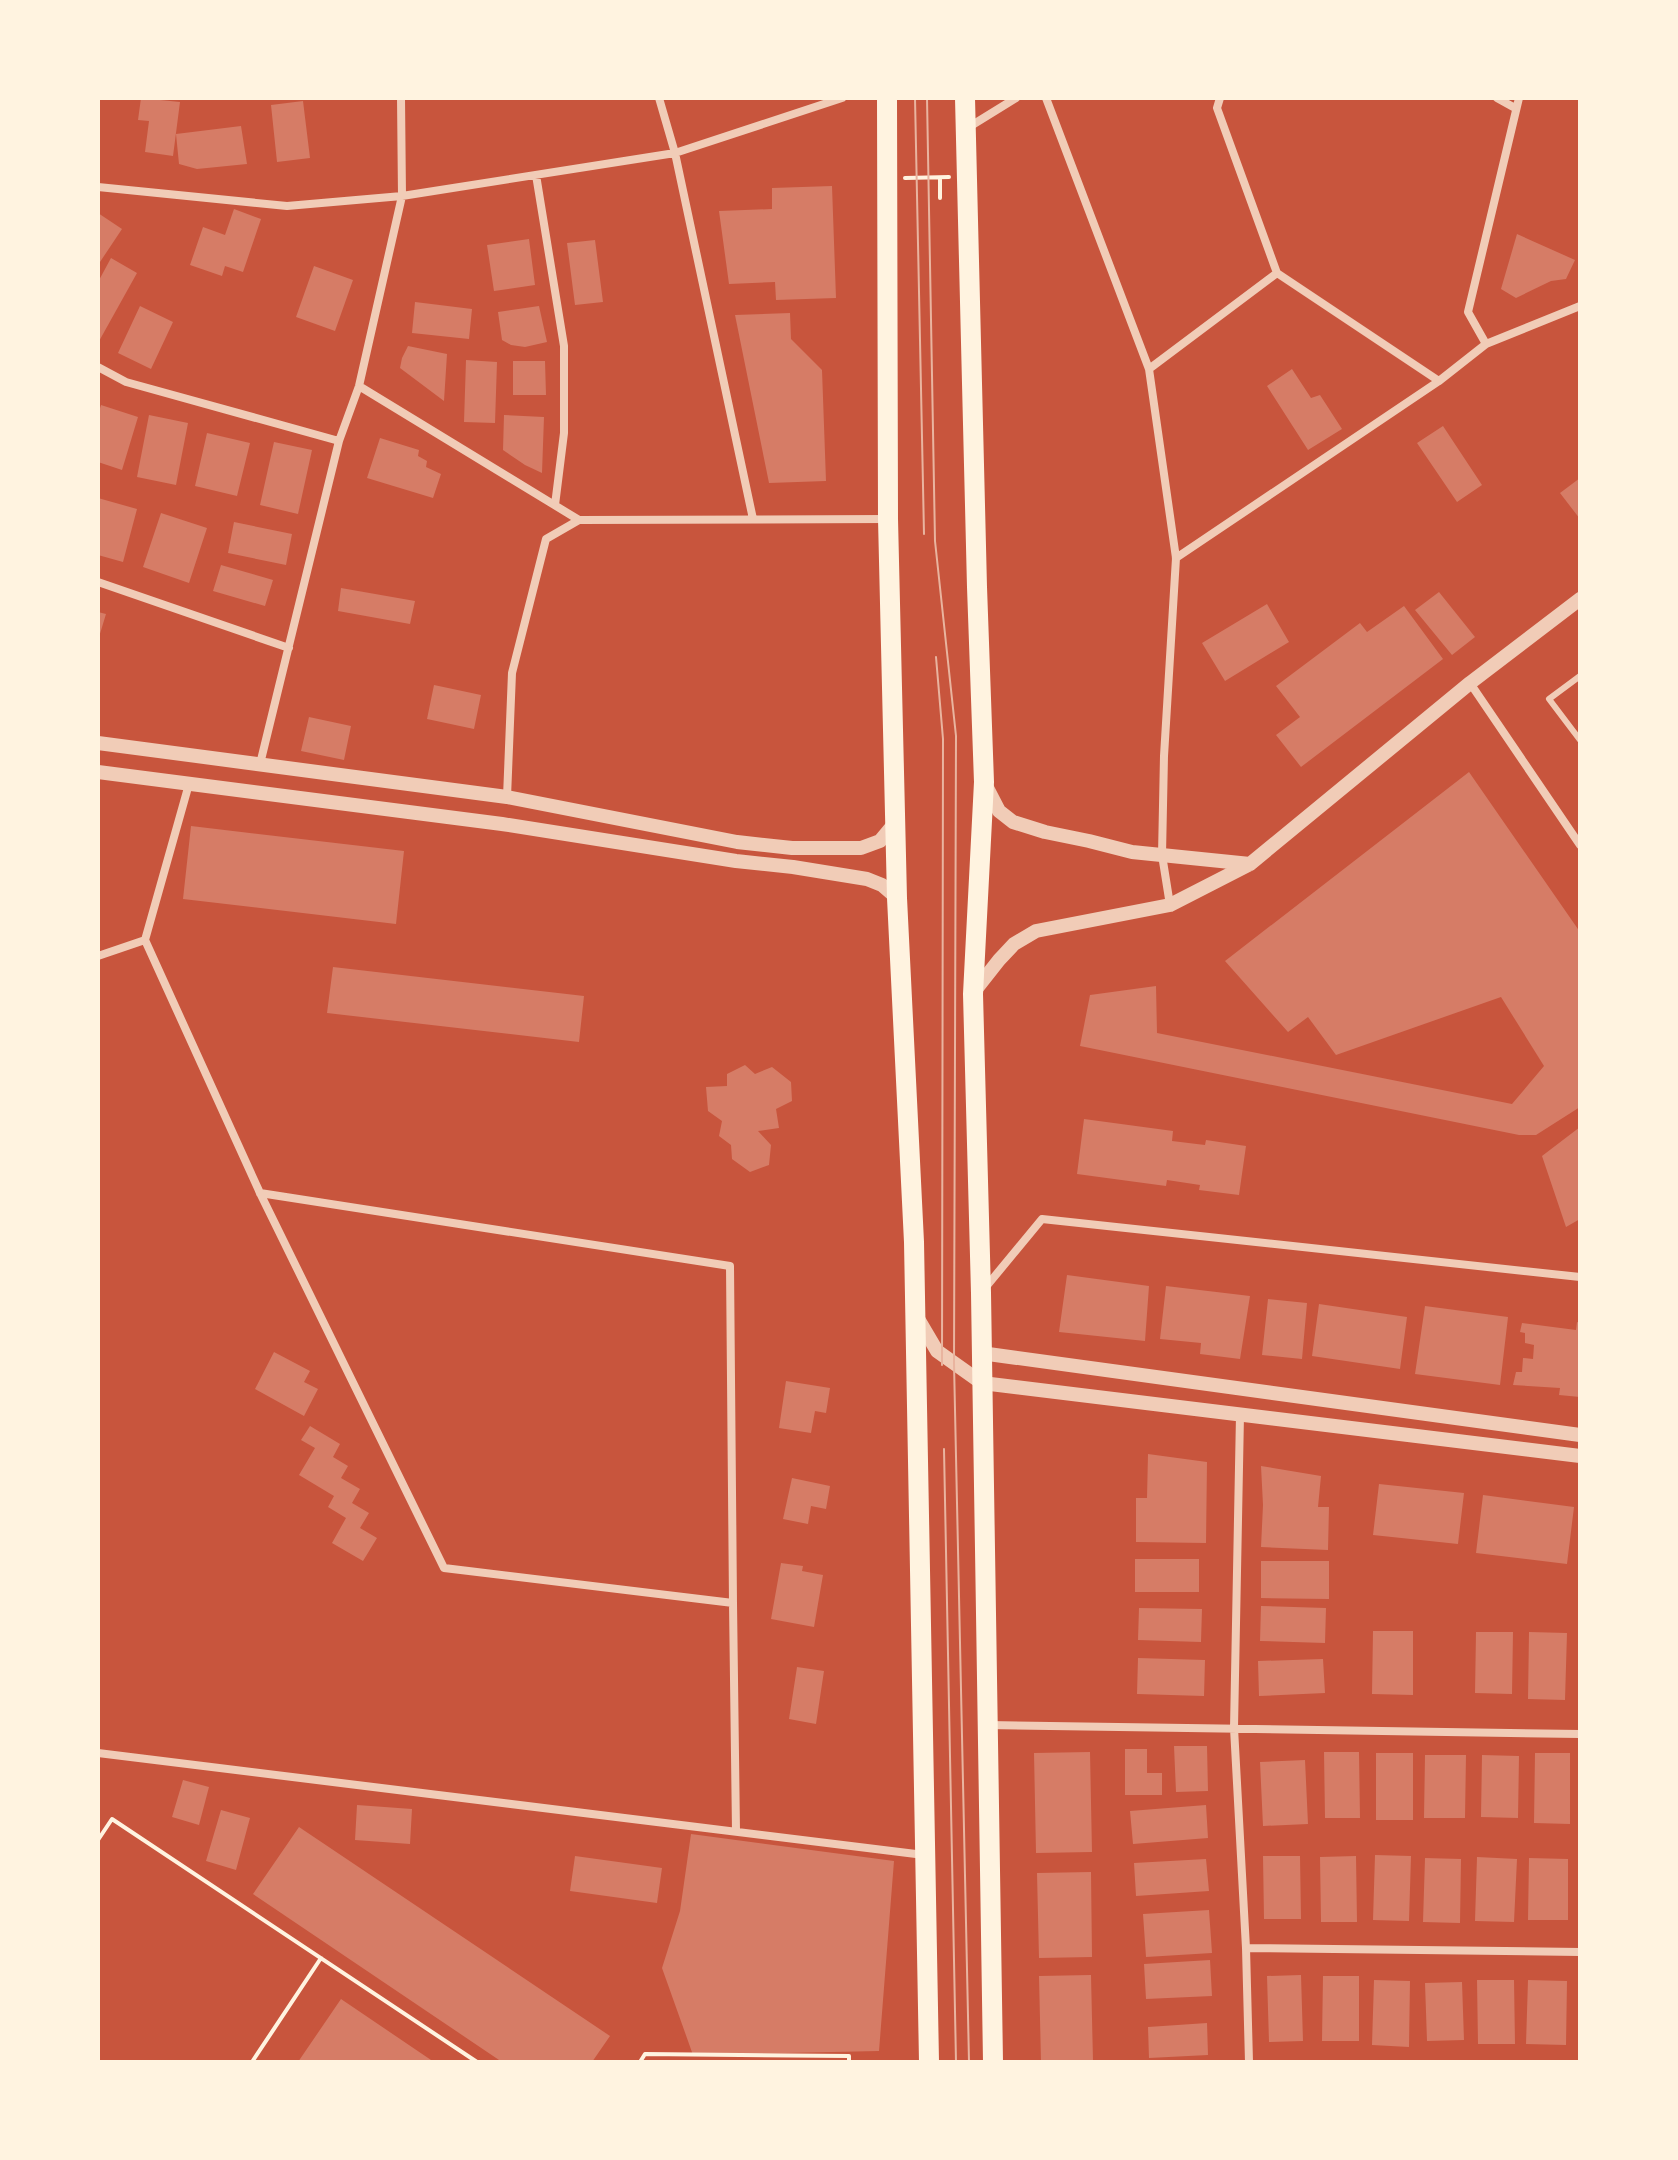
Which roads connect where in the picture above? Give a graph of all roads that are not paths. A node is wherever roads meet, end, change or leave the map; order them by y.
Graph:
1 (401, 98) edge
2 (659, 98) edge
3 (842, 98) edge
4 (887, 98) edge
5 (965, 98) edge
6 (1016, 98) edge
7 (1046, 98) edge
8 (1220, 98) edge
9 (1497, 98) edge
10 (1519, 98) edge
11 (1515, 108) junction
12 (967, 129) junction
13 (675, 153) junction
14 (536, 175) junction
15 (98, 187) edge
16 (402, 196) junction
17 (1277, 273) junction
18 (1580, 306) edge
19 (1486, 344) junction
20 (98, 367) edge
21 (1149, 369) junction
22 (1439, 381) junction
23 (359, 386) junction
24 (339, 441) junction
25 (555, 505) junction
26 (753, 519) junction
27 (888, 519) junction
28 (579, 520) junction
29 (1176, 558) junction
30 (98, 582) edge
31 (1580, 599) edge
32 (289, 648) junction
33 (1580, 676) edge
34 (1470, 683) junction
35 (1580, 740) edge
36 (98, 743) edge
37 (260, 764) junction
38 (98, 772) edge
39 (984, 782) junction
40 (189, 784) junction
41 (256, 791) junction
42 (507, 797) junction
43 (895, 823) junction
44 (1580, 845) edge
45 (792, 848) junction
46 (1162, 855) junction
47 (1250, 864) junction
48 (793, 867) junction
49 (897, 898) junction
50 (1170, 905) junction
51 (145, 940) junction
52 (98, 956) edge
53 (973, 994) junction
54 (260, 1193) junction
55 (1580, 1277) edge
56 (981, 1293) junction
57 (915, 1313) junction
58 (981, 1353) junction
59 (982, 1383) junction
60 (1240, 1415) junction
61 (1580, 1435) edge
62 (1580, 1456) edge
63 (733, 1603) junction
64 (986, 1725) junction
65 (1234, 1728) junction
66 (1580, 1734) edge
67 (98, 1753) edge
68 (736, 1831) junction
69 (925, 1855) junction
70 (1246, 1948) junction
71 (1580, 1952) edge
72 (929, 2062) edge
73 (993, 2062) edge
74 (1249, 2062) edge

1 - 16 street
2 - 13 street
3 - 13 street
4 - 27 highway
5 - 12 highway
6 - 12 street
7 - 21 street
8 - 17 street
9 - 11 street
10 - 11 street
11 - 19 street
12 - 39 highway
13 - 14 street
13 - 26 street
14 - 16 street
14 - 25 street
15 - 16 street
16 - 23 street
17 - 21 street
17 - 22 street
18 - 19 street
19 - 22 street
20 - 24 street
21 - 29 street
22 - 29 street
23 - 24 street
23 - 25 street
24 - 32 street
25 - 28 street
26 - 27 street
26 - 28 street
27 - 43 highway
28 - 42 street
29 - 46 street
30 - 32 street
31 - 34 street
32 - 37 street
33 - 35 lane
34 - 44 street
34 - 47 street
36 - 37 street
37 - 41 street
37 - 42 street
38 - 40 street
39 - 46 street
39 - 53 highway
40 - 41 street
40 - 51 street
41 - 48 street
42 - 45 street
43 - 45 street
43 - 49 highway
45 - 48 street
46 - 47 street
46 - 50 street
47 - 50 street
48 - 49 street
49 - 57 highway
50 - 53 street
51 - 52 street
51 - 54 street
53 - 56 highway
54 - 63 street
54 - 63 street
55 - 56 street
56 - 58 highway
57 - 59 street
57 - 69 highway
58 - 59 highway
58 - 61 street
59 - 60 street
59 - 64 highway
60 - 62 street
60 - 65 street
63 - 68 street
64 - 65 street
64 - 73 highway
65 - 66 street
65 - 70 street
67 - 68 street
68 - 69 street
69 - 72 highway
70 - 71 street
70 - 74 street

